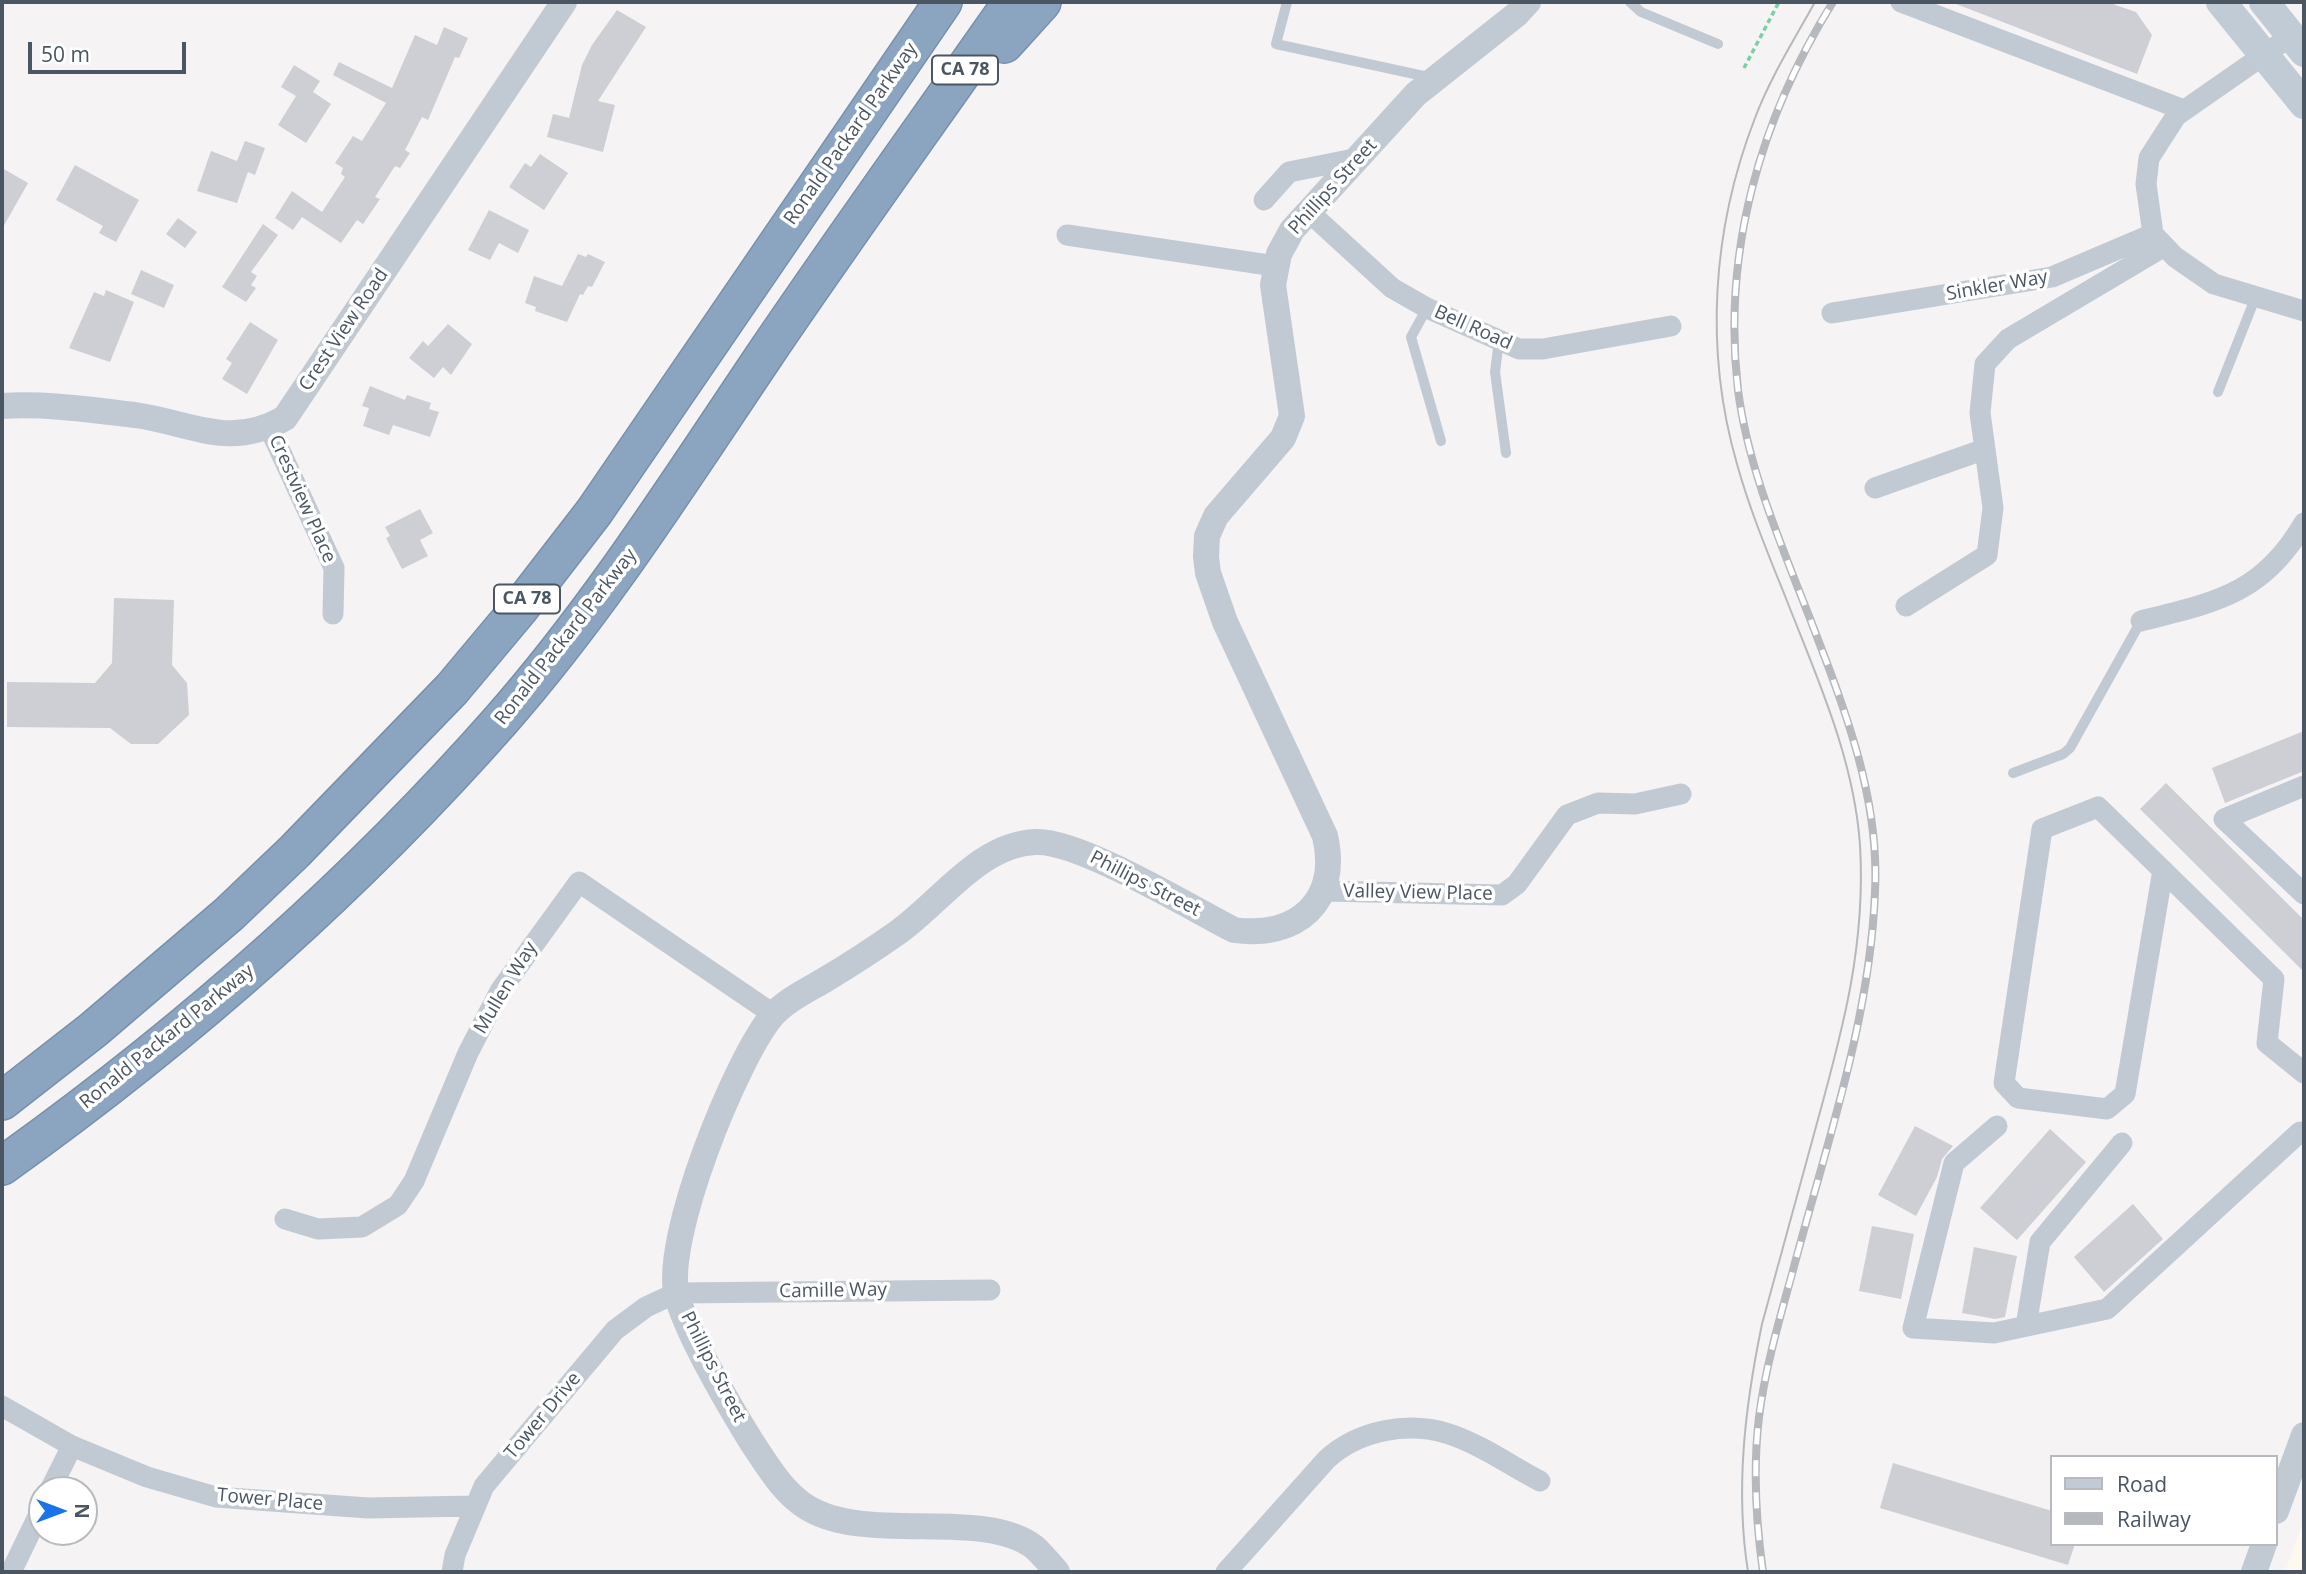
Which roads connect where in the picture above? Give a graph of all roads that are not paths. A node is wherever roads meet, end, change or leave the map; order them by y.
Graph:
1 (564, 2) edge
2 (943, 2) edge
3 (1012, 2) edge
4 (1042, 2) edge
5 (1287, 2) edge
6 (1528, 2) edge
7 (1630, 2) edge
8 (1901, 2) edge
9 (2221, 2) edge
10 (2264, 2) edge
11 (2300, 38) edge
12 (1718, 44) dead end
13 (2263, 54) junction
14 (1436, 78) junction
15 (2304, 104) edge
16 (2184, 110) junction
17 (918, 137) junction
18 (1359, 158) junction
19 (1264, 200) dead end
20 (1309, 212) junction
21 (1066, 235) dead end
22 (2158, 240) junction
23 (1275, 266) junction
24 (2256, 296) junction
25 (1427, 308) junction
26 (2304, 311) edge
27 (1832, 313) dead end
28 (1671, 326) dead end
29 (1499, 341) junction
30 (2218, 392) dead end
31 (2, 405) edge
32 (269, 427) junction
33 (1441, 441) dead end
34 (1985, 449) junction
35 (1506, 453) dead end
36 (1875, 488) dead end
37 (2304, 523) edge
38 (1906, 606) dead end
39 (333, 614) dead end
40 (2141, 621) joint
41 (2013, 773) dead end
42 (2304, 786) edge
43 (1681, 793) dead end
44 (2163, 870) junction
45 (1323, 891) junction
46 (2304, 894) edge
47 (773, 1014) junction
48 (2304, 1073) edge
49 (2, 1101) edge
50 (1997, 1126) dead end
51 (2304, 1133) edge
52 (2122, 1143) dead end
53 (2, 1166) edge
54 (285, 1219) dead end
55 (990, 1290) dead end
56 (676, 1293) junction
57 (2026, 1326) junction
58 (2, 1406) edge
59 (2304, 1435) edge
60 (72, 1446) junction
61 (57, 1476) edge
62 (1540, 1481) dead end
63 (473, 1506) junction
64 (2278, 1506) edge
65 (28, 1537) edge
66 (2263, 1546) edge
67 (11, 1572) edge
68 (452, 1572) edge
69 (1057, 1572) edge
70 (1226, 1572) edge
71 (2254, 1572) edge

1 - 32 street, Crest View Road
2 - 49 highway, Ronald Packard Parkway / CA 78
3 - 17 highway, Ronald Packard Parkway / CA 78
4 - 17 highway
5 - 14 lane
6 - 14 street, Phillips Street
7 - 12 lane
8 - 16 street
9 - 13 main road
10 - 11 main road
11 - 13 street
13 - 15 main road
13 - 16 street
14 - 18 street, Phillips Street
16 - 22 street
17 - 53 highway, Ronald Packard Parkway / CA 78
18 - 19 street
18 - 20 street, Phillips Street
20 - 23 street, Phillips Street
20 - 25 street, Bell Road
21 - 23 street
22 - 24 street
22 - 27 street, Sinkler Way
22 - 34 street
23 - 45 street, Phillips Street
24 - 26 street
24 - 30 lane
25 - 29 street, Bell Road
25 - 33 lane
28 - 29 street, Bell Road
29 - 35 lane
31 - 32 street
32 - 39 street, Crestview Place
34 - 36 street
34 - 38 street
37 - 40 street
40 - 41 lane
42 - 46 street
43 - 45 street, Valley View Place
44 - 44 street
44 - 48 street
45 - 47 street, Phillips Street
47 - 54 street, Mullen Way
47 - 56 street, Phillips Street
50 - 57 street
51 - 57 street
52 - 57 street
55 - 56 street, Camille Way
56 - 63 street, Tower Drive
56 - 69 street, Phillips Street
58 - 60 street, Tower Place
59 - 64 street
60 - 61 street
60 - 63 street, Tower Place
62 - 70 street
63 - 68 street, Tower Drive
65 - 67 street
66 - 71 street

